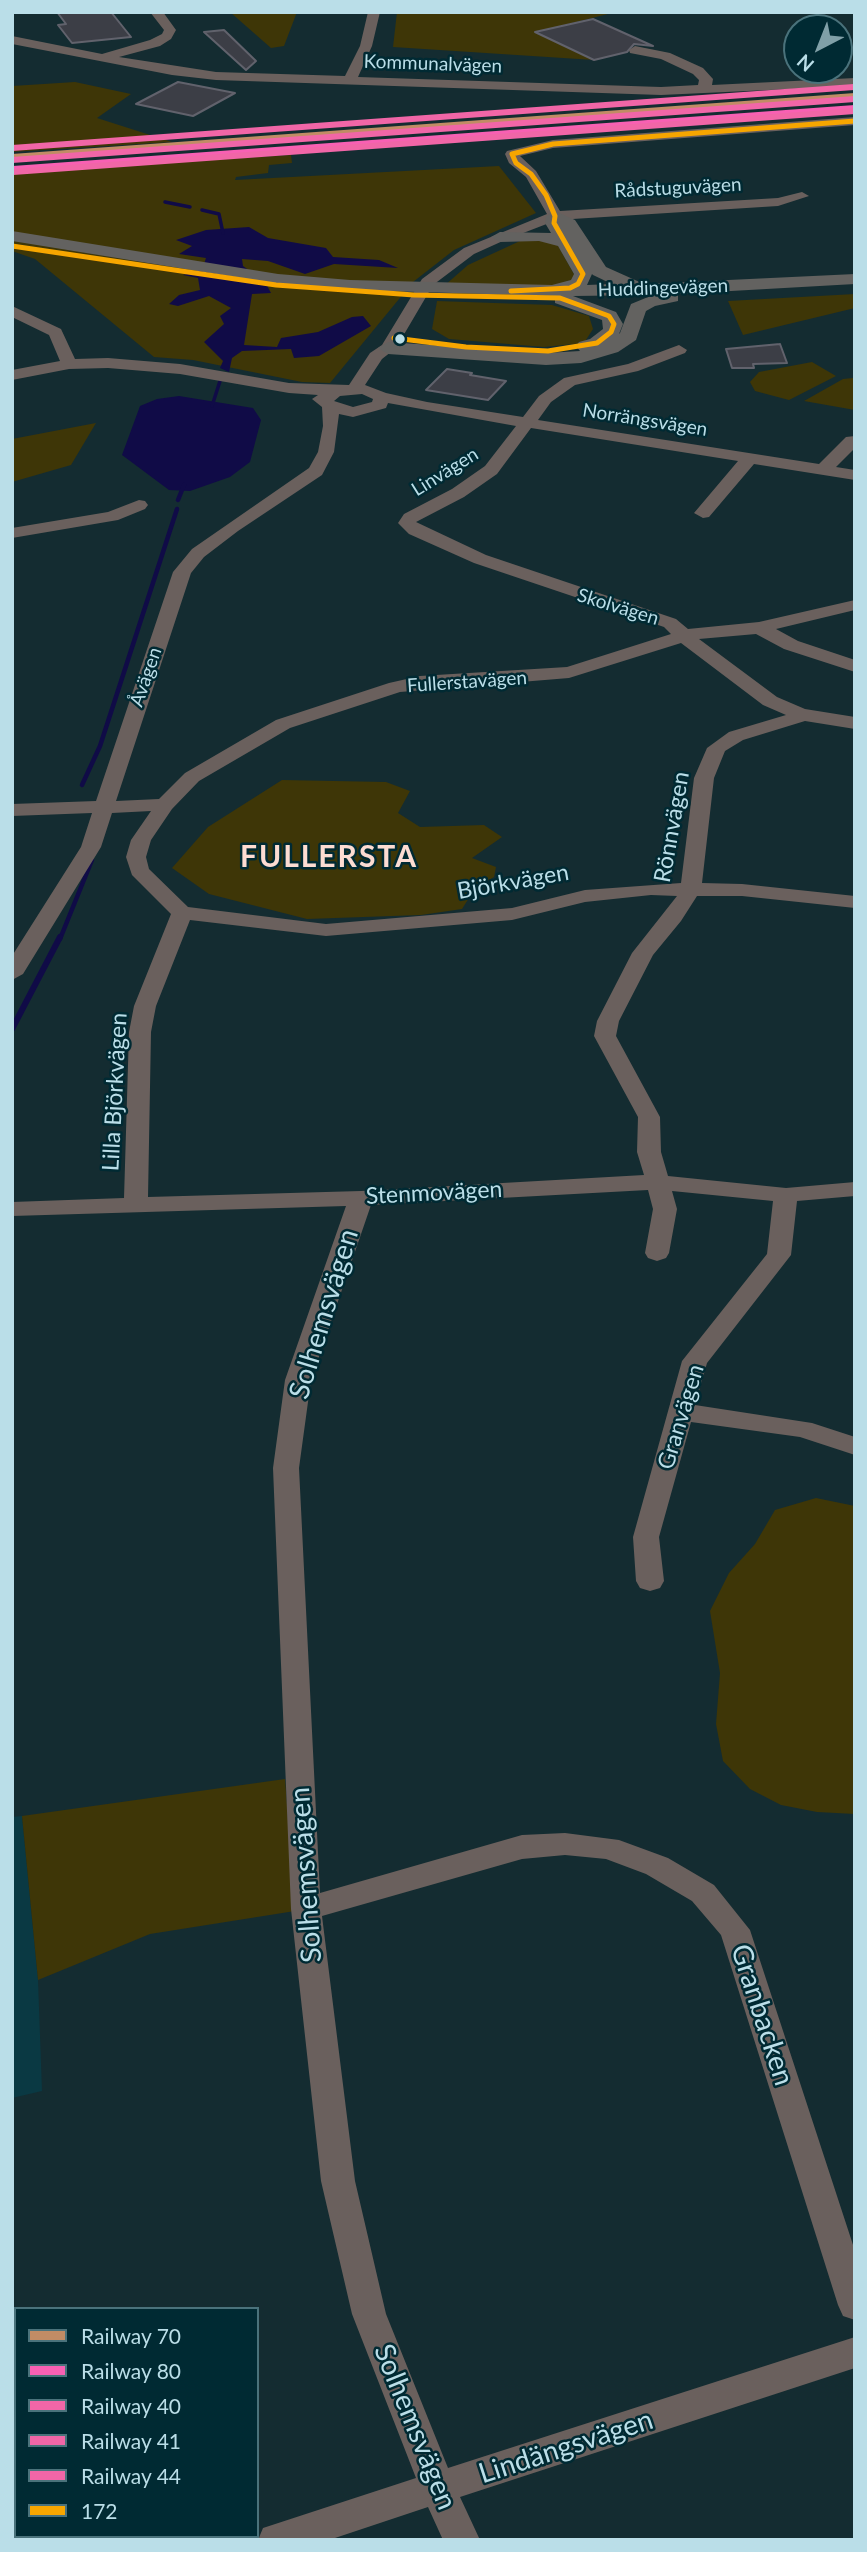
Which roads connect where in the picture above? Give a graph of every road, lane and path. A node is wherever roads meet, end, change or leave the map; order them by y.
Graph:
1 (156, 12) edge
2 (374, 12) edge
3 (12, 40) edge
4 (635, 50) dead end
5 (103, 57) junction
6 (350, 80) junction
7 (855, 82) edge
8 (704, 90) junction
9 (855, 121) edge
10 (802, 196) dead end
11 (555, 216) junction
12 (500, 237) junction
13 (13, 240) edge
14 (565, 242) junction
15 (855, 279) edge
16 (855, 286) edge
17 (673, 292) junction
18 (556, 294) junction
19 (12, 311) edge
20 (391, 343) junction
21 (679, 350) dead end
22 (69, 363) junction
23 (12, 375) edge
24 (355, 388) junction
25 (331, 400) junction
26 (373, 402) junction
27 (529, 423) junction
28 (331, 426) junction
29 (855, 441) edge
30 (836, 457) junction
31 (750, 458) junction
32 (855, 460) edge
33 (823, 470) junction
34 (855, 475) edge
35 (139, 505) dead end
36 (704, 513) dead end
37 (407, 523) joint
38 (12, 533) edge
39 (855, 605) edge
40 (759, 628) junction
41 (686, 635) junction
42 (855, 666) edge
43 (800, 714) junction
44 (855, 723) edge
45 (164, 805) junction
46 (102, 807) junction
47 (12, 810) edge
48 (691, 889) junction
49 (855, 902) edge
50 (182, 914) junction
51 (12, 974) edge
52 (656, 1182) junction
53 (855, 1189) edge
54 (786, 1195) junction
55 (361, 1198) junction
56 (136, 1205) junction
57 (12, 1209) edge
58 (657, 1253) dead end
59 (681, 1412) junction
60 (855, 1446) edge
61 (650, 1581) dead end
62 (306, 1909) junction
63 (855, 2305) edge
64 (855, 2352) edge
65 (438, 2489) junction
66 (276, 2540) edge
67 (462, 2540) edge

1 - 5 street
2 - 6 street
3 - 5 street, Kommunalvägen
4 - 8 street
5 - 6 street, Kommunalvägen
6 - 8 street, Kommunalvägen
7 - 8 street, Kommunalvägen
9 - 11 street
10 - 11 street, Rådstuguvägen
11 - 12 street, Rådstuguvägen
11 - 14 main road
11 - 17 main road
12 - 14 main road
12 - 20 street, Rådstuguvägen
13 - 18 main road, Huddingevägen
14 - 18 main road
15 - 17 main road, Huddingevägen
16 - 17 main road, Huddingevägen
17 - 18 main road, Huddingevägen
17 - 20 main road
18 - 20 main road
19 - 22 street
20 - 24 street
20 - 26 street
21 - 27 street, Linvägen
22 - 23 street
22 - 25 street
24 - 25 street
24 - 26 street
25 - 26 street
25 - 28 street, Åvägen
26 - 27 street, Norrängsvägen
26 - 28 street
27 - 31 street, Norrängsvägen
27 - 37 street, Linvägen
28 - 46 street, Åvägen
29 - 30 street
30 - 32 street
30 - 33 street
31 - 33 street, Norrängsvägen
31 - 36 street
33 - 34 street, Norrängsvägen
35 - 38 street
37 - 41 street, Skolvägen
39 - 40 street, Fullerstavägen
40 - 41 street, Fullerstavägen
40 - 42 street
41 - 43 street, Skolvägen
41 - 45 street, Fullerstavägen
43 - 44 street, Skolvägen
43 - 48 street, Rönnvägen
45 - 46 street
45 - 50 street
46 - 47 street
46 - 51 street, Åvägen
48 - 49 street, Björkvägen
48 - 50 street, Björkvägen
48 - 52 street, Rönnvägen
50 - 56 street, Lilla Björkvägen
52 - 54 street, Stenmovägen
52 - 55 street, Stenmovägen
52 - 58 street
53 - 54 street, Stenmovägen
54 - 59 street, Granvägen
55 - 56 street, Stenmovägen
55 - 62 street, Solhemsvägen
56 - 57 street, Stenmovägen
59 - 60 street
59 - 61 street, Granvägen
62 - 63 street, Granbacken
62 - 65 street, Solhemsvägen
64 - 65 street, Lindängsvägen
65 - 66 street, Lindängsvägen
65 - 67 street, Solhemsvägen

